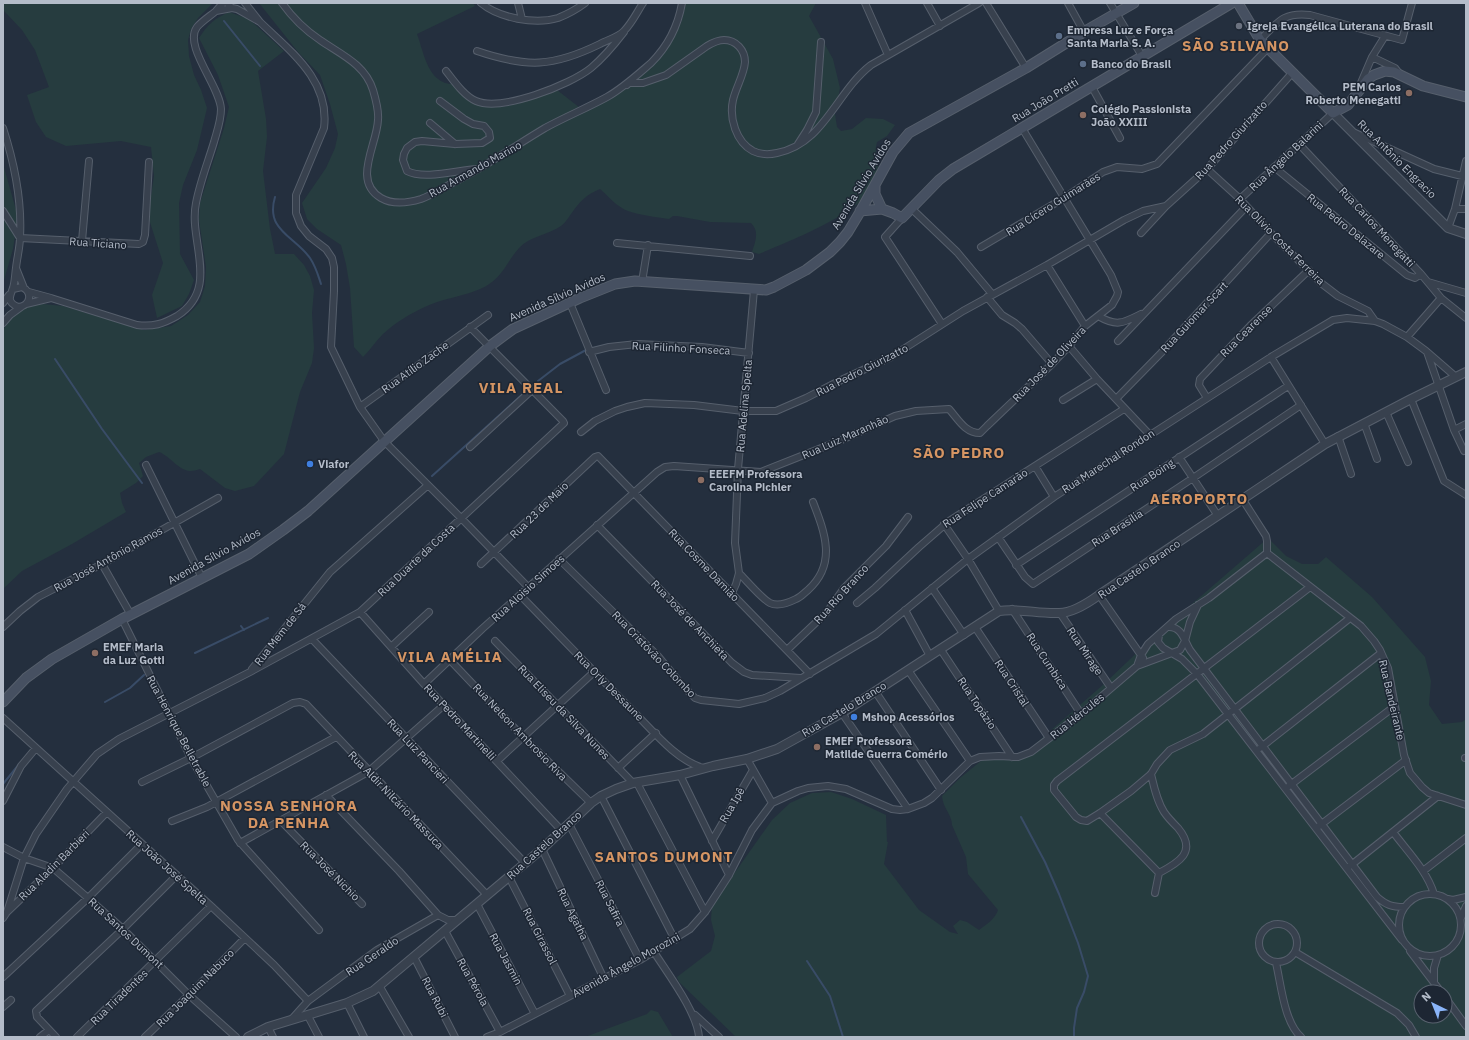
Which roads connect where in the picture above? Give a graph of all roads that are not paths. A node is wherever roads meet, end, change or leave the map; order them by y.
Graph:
1 (223, 3) edge
2 (227, 3) edge
3 (244, 3) edge
4 (282, 3) edge
5 (518, 3) edge
6 (585, 3) edge
7 (643, 3) edge
8 (682, 3) edge
9 (865, 3) edge
10 (927, 3) edge
11 (979, 3) edge
12 (986, 3) edge
13 (1068, 3) edge
14 (1110, 3) edge
15 (1134, 3) edge
16 (1232, 3) edge
17 (1238, 3) edge
18 (1412, 3) edge
19 (483, 4) edge
20 (235, 9) junction
21 (216, 11) junction
22 (1116, 14) junction
23 (522, 19) junction
24 (260, 22) junction
25 (940, 26) junction
26 (624, 32) junction
27 (1084, 32) junction
28 (1385, 36) junction
29 (1260, 40) junction
30 (821, 42) dead end
31 (1268, 48) junction
32 (477, 51) dead end
33 (888, 55) junction
34 (1142, 56) junction
35 (1372, 57) junction
36 (1026, 68) junction
37 (446, 71) dead end
38 (1293, 72) junction
39 (1401, 76) junction
40 (1092, 87) junction
41 (622, 88) junction
42 (1357, 92) junction
43 (1466, 97) edge
44 (440, 101) dead end
45 (1333, 113) junction
46 (430, 123) dead end
47 (3, 128) edge
48 (1022, 128) junction
49 (1353, 132) junction
50 (1120, 138) dead end
51 (455, 144) junction
52 (1299, 144) junction
53 (796, 146) junction
54 (89, 161) dead end
55 (1466, 161) edge
56 (149, 162) dead end
57 (1274, 167) junction
58 (480, 168) junction
59 (1207, 169) junction
60 (1464, 177) edge
61 (875, 186) junction
62 (1064, 198) junction
63 (1240, 199) junction
64 (1166, 206) junction
65 (1246, 207) junction
66 (882, 209) junction
67 (912, 209) junction
68 (1455, 209) junction
69 (1466, 209) edge
70 (3, 211) edge
71 (860, 212) junction
72 (902, 218) junction
73 (1448, 228) junction
74 (1141, 233) dead end
75 (1271, 233) junction
76 (1466, 234) edge
77 (20, 238) junction
78 (1090, 240) junction
79 (82, 241) junction
80 (617, 243) dead end
81 (648, 246) junction
82 (981, 247) dead end
83 (750, 256) dead end
84 (1048, 265) junction
85 (16, 268) junction
86 (1309, 270) junction
87 (1421, 274) junction
88 (642, 282) junction
89 (1428, 282) junction
90 (27, 290) junction
91 (754, 290) junction
92 (11, 292) junction
93 (1466, 293) edge
94 (990, 295) junction
95 (51, 298) junction
96 (1441, 298) junction
97 (570, 303) junction
98 (3, 304) edge
99 (24, 305) junction
100 (1145, 312) junction
101 (488, 315) dead end
102 (1098, 316) junction
103 (1466, 318) edge
104 (1375, 321) junction
105 (3, 323) edge
106 (942, 324) junction
107 (1085, 326) junction
108 (470, 327) junction
109 (1407, 337) junction
110 (1118, 341) dead end
111 (490, 346) junction
112 (1070, 346) junction
113 (1426, 351) junction
114 (589, 352) junction
115 (749, 353) junction
116 (1271, 357) junction
117 (1052, 364) junction
118 (1466, 372) edge
119 (1456, 377) junction
120 (1097, 379) junction
121 (1439, 384) junction
122 (1288, 386) junction
123 (533, 389) junction
124 (606, 390) dead end
125 (1207, 398) junction
126 (1411, 398) junction
127 (1116, 399) junction
128 (1063, 400) dead end
129 (1301, 405) junction
130 (360, 407) junction
131 (949, 409) joint
132 (1124, 409) junction
133 (743, 411) junction
134 (1386, 412) junction
135 (1364, 423) junction
136 (1466, 424) edge
137 (1454, 430) junction
138 (581, 432) dead end
139 (1149, 434) junction
140 (1338, 436) junction
141 (384, 441) junction
142 (1325, 444) junction
143 (470, 447) dead end
144 (1464, 451) dead end
145 (598, 456) joint
146 (1179, 458) junction
147 (1377, 459) dead end
148 (1408, 462) dead end
149 (146, 465) dead end
150 (1035, 466) junction
151 (738, 469) junction
152 (1351, 474) dead end
153 (1193, 478) junction
154 (428, 485) junction
155 (633, 492) junction
156 (1466, 495) edge
157 (1054, 497) junction
158 (218, 498) dead end
159 (1243, 500) junction
160 (813, 502) dead end
161 (1218, 516) junction
162 (908, 517) dead end
163 (461, 518) junction
164 (173, 522) junction
165 (944, 524) junction
166 (597, 525) junction
167 (998, 537) junction
168 (495, 552) junction
169 (1268, 553) junction
170 (559, 559) junction
171 (968, 559) junction
172 (102, 564) junction
173 (481, 564) dead end
174 (1016, 565) junction
175 (739, 573) junction
176 (202, 578) junction
177 (529, 588) junction
178 (932, 588) junction
179 (1310, 588) junction
180 (732, 593) junction
181 (520, 595) junction
182 (1099, 595) junction
183 (857, 603) dead end
184 (1198, 605) junction
185 (1012, 609) junction
186 (905, 610) junction
187 (999, 611) junction
188 (360, 612) junction
189 (429, 612) dead end
190 (1060, 613) junction
191 (126, 617) junction
192 (1350, 618) junction
193 (3, 627) edge
194 (975, 627) junction
195 (1168, 627) junction
196 (964, 635) junction
197 (1159, 635) junction
198 (312, 638) junction
199 (495, 641) dead end
200 (1185, 641) junction
201 (391, 647) junction
202 (787, 650) junction
203 (941, 650) junction
204 (1381, 653) junction
205 (1173, 654) junction
206 (1141, 655) junction
207 (930, 656) junction
208 (450, 660) junction
209 (1146, 662) junction
210 (1137, 666) junction
211 (1204, 668) junction
212 (908, 670) junction
213 (250, 672) junction
214 (594, 672) junction
215 (810, 674) junction
216 (1197, 674) junction
217 (801, 678) junction
218 (424, 684) junction
219 (1111, 688) junction
220 (874, 691) junction
221 (3, 702) edge
222 (444, 705) junction
223 (557, 705) junction
224 (1395, 706) junction
225 (1235, 708) junction
226 (842, 713) junction
227 (168, 714) junction
228 (1081, 714) junction
229 (1228, 714) junction
230 (3, 718) edge
231 (656, 733) junction
232 (336, 737) junction
233 (523, 737) junction
234 (1049, 738) junction
235 (406, 739) junction
236 (1263, 745) junction
237 (36, 748) junction
238 (1256, 750) junction
239 (1012, 757) junction
240 (191, 758) junction
241 (747, 759) junction
242 (1406, 760) junction
243 (497, 761) junction
244 (970, 761) junction
245 (618, 768) junction
246 (704, 769) junction
247 (753, 770) junction
248 (368, 772) junction
249 (1150, 774) junction
250 (680, 775) junction
251 (73, 781) junction
252 (142, 782) dead end
253 (635, 783) junction
254 (1292, 784) junction
255 (1286, 789) junction
256 (940, 790) junction
257 (326, 795) junction
258 (601, 796) junction
259 (1438, 796) junction
260 (3, 801) edge
261 (216, 801) junction
262 (591, 803) junction
263 (772, 803) junction
264 (1466, 805) edge
265 (908, 809) junction
266 (106, 812) junction
267 (1100, 813) junction
268 (172, 821) dead end
269 (281, 821) junction
270 (569, 824) junction
271 (1322, 824) junction
272 (1317, 828) junction
273 (562, 831) junction
274 (1393, 832) junction
275 (1466, 838) edge
276 (712, 841) junction
277 (240, 843) junction
278 (142, 844) junction
279 (3, 847) edge
280 (542, 850) junction
281 (24, 858) junction
282 (525, 864) junction
283 (1350, 866) junction
284 (53, 868) junction
285 (1423, 871) junction
286 (1158, 874) junction
287 (177, 875) junction
288 (729, 875) junction
289 (509, 877) junction
290 (1155, 893) dead end
291 (1434, 894) junction
292 (486, 895) junction
293 (1466, 897) edge
294 (88, 898) junction
295 (1446, 899) junction
296 (362, 904) dead end
297 (477, 904) junction
298 (211, 906) junction
299 (1466, 906) edge
300 (1404, 907) junction
301 (7, 912) junction
302 (705, 912) junction
303 (438, 915) junction
304 (3, 918) edge
305 (457, 920) junction
306 (1461, 920) junction
307 (123, 929) junction
308 (319, 930) dead end
309 (445, 932) junction
310 (245, 938) junction
311 (674, 940) junction
312 (1402, 940) junction
313 (1407, 947) junction
314 (654, 952) junction
315 (1295, 952) junction
316 (1438, 955) junction
317 (414, 957) junction
318 (640, 960) junction
319 (156, 961) junction
320 (1276, 962) junction
321 (3, 977) edge
322 (604, 980) junction
323 (1435, 983) joint
324 (380, 987) junction
325 (190, 994) junction
326 (570, 996) junction
327 (11, 1000) dead end
328 (308, 1001) junction
329 (347, 1004) junction
330 (3, 1007) edge
331 (1453, 1008) edge
332 (691, 1011) junction
333 (535, 1014) junction
334 (308, 1016) junction
335 (290, 1021) junction
336 (1466, 1026) edge
337 (268, 1028) junction
338 (49, 1030) junction
339 (500, 1032) junction
340 (40, 1037) edge
341 (56, 1037) edge
342 (77, 1037) edge
343 (145, 1037) edge
344 (236, 1037) edge
345 (248, 1037) edge
346 (273, 1037) edge
347 (319, 1037) edge
348 (364, 1037) edge
349 (409, 1037) edge
350 (455, 1037) edge
351 (488, 1037) edge
352 (699, 1037) edge
353 (720, 1037) edge
354 (1301, 1037) edge
355 (1416, 1037) edge

1 - 21 street
2 - 20 street
3 - 20 street
3 - 24 street
4 - 58 street, Rua Armando Marino
5 - 23 street
6 - 23 street
7 - 26 street
8 - 41 street, Rua Armando Marino
9 - 33 street
10 - 25 street
11 - 25 street
12 - 36 street
13 - 27 street
14 - 22 street
15 - 22 main road, Avenida Sílvio Avidos
16 - 34 main road, Rua João Pretti
17 - 29 main road, Rua Antônio Engracio
18 - 28 street
19 - 23 street
20 - 21 street
20 - 24 street
21 - 95 street
22 - 27 main road, Avenida Sílvio Avidos
22 - 34 street
24 - 130 street
25 - 33 street
26 - 32 street
26 - 37 street
27 - 36 main road, Avenida Sílvio Avidos
28 - 29 street
28 - 35 street
29 - 31 main road, Rua Antônio Engracio
30 - 53 street
31 - 38 main road, Rua Antônio Engracio
31 - 62 street, Rua Cícero Guimarães
33 - 53 street
34 - 40 main road, Rua João Pretti
35 - 39 street
35 - 42 street
36 - 61 main road, Avenida Sílvio Avidos
38 - 45 main road, Rua Antônio Engracio
38 - 59 street, Rua Pedro Giurizatto
39 - 42 main road
39 - 43 main road
40 - 48 main road, Rua João Pretti
40 - 50 street
41 - 53 street
41 - 58 street, Rua Armando Marino
42 - 45 main road
44 - 51 street
45 - 49 street, Rua Antônio Engracio
45 - 52 street, Rua Ângelo Balarini
46 - 51 street
47 - 77 street
48 - 62 street
48 - 67 main road, Rua João Pretti
49 - 60 street
49 - 73 street, Rua Antônio Engracio
51 - 58 street
52 - 57 street, Rua Ângelo Balarini
52 - 87 street, Rua Carlos Menegatti
54 - 79 street
55 - 60 street
56 - 79 street, Rua Ticiano
57 - 63 street, Rua Ângelo Balarini
57 - 87 street, Rua Pedro Delazare
59 - 63 street, Rua Olívio Costa Ferreira
59 - 64 street, Rua Pedro Giurizatto
60 - 68 street
61 - 66 main road
61 - 71 main road, Avenida Sílvio Avidos
62 - 78 street
62 - 82 street, Rua Cícero Guimarães
63 - 65 street, Rua Olívio Costa Ferreira
64 - 74 street, Rua Pedro Giurizatto
64 - 78 street, Rua Pedro Giurizatto
65 - 75 street, Rua Olívio Costa Ferreira
65 - 100 street
66 - 71 main road
66 - 72 main road
67 - 72 main road, Rua João Pretti
67 - 94 street
68 - 69 street
68 - 73 street
70 - 77 street
71 - 91 main road, Avenida Sílvio Avidos
72 - 106 street
73 - 76 street, Rua Antônio Engracio
75 - 86 street, Rua Olívio Costa Ferreira
75 - 127 street, Rua Guiomar Scart
77 - 79 street, Rua Ticiano
77 - 85 street
78 - 84 street, Rua Pedro Giurizatto
78 - 102 street, Rua José de Oliveira
80 - 81 street
81 - 83 street
81 - 88 street
84 - 94 street, Rua Pedro Giurizatto
84 - 107 street
85 - 90 street
85 - 92 street
86 - 104 street, Rua Olívio Costa Ferreira
86 - 125 street, Rua Cearense
87 - 89 street, Rua Carlos Menegatti
88 - 91 main road, Avenida Sílvio Avidos
88 - 97 main road, Avenida Sílvio Avidos
89 - 93 street
89 - 96 street
90 - 92 street
90 - 95 street
90 - 99 street
91 - 115 street, Rua Adelina Spelta
92 - 98 street
92 - 99 street
94 - 106 street, Rua Pedro Giurizatto
94 - 117 street
95 - 99 street
96 - 103 street
96 - 109 street
97 - 111 main road, Avenida Sílvio Avidos
97 - 114 street
99 - 105 street
100 - 102 street
100 - 110 street
101 - 108 street, Rua Atílio Zache
102 - 107 street, Rua José de Oliveira
104 - 109 street, Rua Marechal Rondon
104 - 116 street, Rua Marechal Rondon
106 - 133 street, Rua Pedro Giurizatto
107 - 112 street, Rua José de Oliveira
108 - 111 street
108 - 130 street, Rua Atílio Zache
109 - 113 street, Rua Marechal Rondon
111 - 123 street
111 - 141 main road, Avenida Sílvio Avidos
112 - 117 street, Rua José de Oliveira
112 - 120 street
113 - 119 street, Rua Marechal Rondon
113 - 121 street
114 - 115 street, Rua Filinho Fonseca
114 - 124 street
115 - 133 street, Rua Adelina Spelta
116 - 122 street
116 - 125 street, Rua Marechal Rondon
117 - 131 street, Rua José de Oliveira
118 - 119 street, Rua Castelo Branco
119 - 121 street, Rua Castelo Branco
120 - 127 street
120 - 128 street
121 - 126 street, Rua Castelo Branco
121 - 137 street
122 - 129 street
122 - 146 street, Rua Boing
123 - 143 street
123 - 163 street, Rua Duarte da Costa
125 - 139 street, Rua Marechal Rondon
126 - 134 street, Rua Castelo Branco
126 - 156 street
127 - 132 street
129 - 142 street
129 - 153 street, Rua Brasília
130 - 141 street
131 - 151 street, Rua Luiz Maranhão
132 - 139 street
132 - 150 street, Rua Felipe Camarão
133 - 138 street, Rua Pedro Giurizatto
133 - 151 street, Rua Adelina Spelta
134 - 135 street, Rua Castelo Branco
134 - 148 street
135 - 140 street, Rua Castelo Branco
135 - 147 street
136 - 137 street
137 - 144 street
139 - 157 street, Rua Marechal Rondon
140 - 142 street, Rua Castelo Branco
140 - 152 street
141 - 154 street
141 - 176 main road, Avenida Sílvio Avidos
142 - 159 street, Rua Castelo Branco
145 - 155 street, Rua Cosme Damião
145 - 168 street, Rua 23 de Maio
146 - 153 street
146 - 174 street, Rua Boing
149 - 164 street
150 - 157 street
150 - 165 street, Rua Felipe Camarão
151 - 155 street, Rua Luiz Maranhão
151 - 175 street, Rua Adelina Spelta
153 - 161 street
153 - 174 street, Rua Brasília
154 - 163 street
154 - 213 street, Rua Mem de Sá
155 - 166 street, Rua Aloisio Simoes
155 - 180 street, Rua Cosme Damião
157 - 167 street, Rua Marechal Rondon
158 - 164 street, Rua José Antônio Ramos
159 - 161 street, Rua Castelo Branco
159 - 169 street
160 - 175 street
161 - 182 street, Rua Castelo Branco
162 - 202 street, Rua Rio Branco
163 - 168 street
163 - 188 street, Rua Duarte da Costa
164 - 172 street, Rua José Antônio Ramos
164 - 176 street
165 - 171 street
165 - 183 street, Rua Felipe Camarão
166 - 170 street, Rua Aloisio Simoes
166 - 217 street, Rua José de Anchieta
167 - 171 street, Rua Marechal Rondon
167 - 174 street
168 - 173 street, Rua 23 de Maio
168 - 177 street
169 - 179 street, Rua Bandeirante
169 - 184 street, Rua Hércules
170 - 177 street, Rua Aloisio Simoes
170 - 217 street, Rua Cristóvão Colombo
171 - 178 street, Rua Marechal Rondon
171 - 187 street
172 - 191 street, Rua Henrique Belletrable
172 - 193 street, Rua José Antônio Ramos
175 - 180 street, Rua Adelina Spelta
176 - 191 main road, Avenida Sílvio Avidos
177 - 181 street, Rua Aloisio Simoes
178 - 186 street, Rua Marechal Rondon
178 - 196 street
179 - 192 street, Rua Bandeirante
179 - 211 street
180 - 202 street, Rua Cosme Damião
181 - 208 street, Rua Aloisio Simoes
181 - 214 street, Rua Orly Dessaune
182 - 190 street, Rua Castelo Branco
182 - 206 street
184 - 195 street, Rua Hércules
184 - 200 street
185 - 187 street, Rua Castelo Branco
185 - 190 street, Rua Castelo Branco
185 - 228 street, Rua Cumbica
186 - 207 street
186 - 215 street, Rua Marechal Rondon
187 - 194 street, Rua Castelo Branco
188 - 198 street, Rua Duarte da Costa
188 - 201 street, Rua Pedro Martinelli
189 - 201 street
190 - 219 street, Rua Mirage
191 - 221 main road, Avenida Sílvio Avidos
191 - 227 street, Rua Henrique Belletrable
192 - 204 street, Rua Bandeirante
192 - 225 street
194 - 196 street, Rua Castelo Branco
194 - 234 street, Rua Cristal
195 - 197 street, Rua Hércules
195 - 200 street
196 - 203 street, Rua Castelo Branco
197 - 205 street
197 - 206 street, Rua Hércules
198 - 213 street, Rua Duarte da Costa
198 - 235 street, Rua Luiz Pancieri
199 - 223 street, Rua Eliseu da Silva Nunes
200 - 205 street
200 - 211 street
201 - 218 street, Rua Pedro Martinelli
202 - 215 street, Rua Cosme Damião
203 - 207 street, Rua Castelo Branco
203 - 239 street, Rua Topázio
204 - 224 street, Rua Bandeirante
204 - 236 street
205 - 209 street, Rua Hércules
205 - 216 street
206 - 209 street
206 - 210 street, Rua Hércules
207 - 212 street, Rua Castelo Branco
208 - 218 street, Rua Aloisio Simoes
208 - 233 street, Rua Nelson Ambrosio Riva
209 - 210 street, Rua Hércules
210 - 219 street, Rua Hércules
211 - 216 street
211 - 225 street
212 - 220 street, Rua Castelo Branco
212 - 244 street
213 - 227 street, Rua Mem de Sá
214 - 223 street
214 - 231 street, Rua Orly Dessaune
215 - 217 street, Rua Cristóvão Colombo
216 - 229 street
216 - 267 street
218 - 222 street, Rua Pedro Martinelli
219 - 228 street, Rua Hércules
220 - 226 street, Rua Castelo Branco
220 - 256 street
222 - 235 street
222 - 243 street, Rua Pedro Martinelli
223 - 233 street
223 - 245 street, Rua Eliseu da Silva Nunes
224 - 242 street, Rua Bandeirante
224 - 254 street
225 - 229 street
225 - 236 street
226 - 241 street, Rua Castelo Branco
226 - 265 street
227 - 240 street, Rua Henrique Belletrable
227 - 251 street, Rua Mem de Sá
228 - 234 street, Rua Hércules
229 - 238 street
229 - 249 street
230 - 237 street, Rua João José Spelta
231 - 245 street
231 - 246 street, Rua Orly Dessaune
232 - 240 street, Rua Aldir Nilcário Massuca
232 - 248 street, Rua Aldir Nilcário Massuca
232 - 261 street
233 - 243 street
233 - 262 street, Rua Nelson Ambrosio Riva
234 - 239 street, Rua Hércules
235 - 248 street
235 - 282 street, Rua Luiz Pancieri
236 - 238 street
236 - 254 street
237 - 251 street, Rua João José Spelta
237 - 260 street
238 - 255 street
239 - 244 street, Avenida Ângelo Morozini
240 - 252 street
240 - 261 street, Rua Henrique Belletrable
241 - 246 street, Rua Castelo Branco
241 - 247 street, Rua Ipê
242 - 259 street, Rua Bandeirante
242 - 271 street
243 - 273 street, Rua Pedro Martinelli
244 - 256 street, Avenida Ângelo Morozini
245 - 253 street, Rua Eliseu da Silva Nunes
246 - 250 street, Rua Castelo Branco
247 - 263 street, Rua Ipê
247 - 276 street, Rua Ipê
248 - 257 street
248 - 292 street, Rua Aldir Nilcário Massuca
249 - 267 street
249 - 286 street
250 - 253 street, Rua Castelo Branco
250 - 276 street
251 - 266 street, Rua João José Spelta
251 - 281 street, Rua Mem de Sá
253 - 258 street, Rua Castelo Branco
253 - 302 street, Rua Eliseu da Silva Nunes
254 - 255 street
254 - 271 street
255 - 272 street
256 - 265 street, Avenida Ângelo Morozini
257 - 269 street
257 - 303 street
258 - 262 street, Rua Castelo Branco
258 - 311 street
259 - 264 street, Rua Bandeirante
259 - 274 street
261 - 268 street
261 - 277 street, Rua Henrique Belletrable
262 - 270 street, Rua Castelo Branco
263 - 265 street, Avenida Ângelo Morozini
263 - 288 street, Avenida Ângelo Morozini
266 - 278 street, Rua João José Spelta
266 - 284 street, Rua Aladin Barbieri
267 - 286 street
269 - 277 street
269 - 296 street, Rua José Nichio
270 - 273 street, Rua Castelo Branco
270 - 318 street, Rua Safira
271 - 272 street
271 - 283 street
272 - 283 street
273 - 280 street, Rua Castelo Branco
274 - 283 street
274 - 285 street
275 - 285 street
276 - 288 street
277 - 308 street, Rua Henrique Belletrable
278 - 287 street, Rua João José Spelta
278 - 294 street
279 - 281 street, Rua Santos Dumont
280 - 282 street, Rua Castelo Branco
280 - 322 street, Rua Agatha
281 - 284 street, Rua Santos Dumont
281 - 301 street, Rua Mem de Sá
282 - 289 street, Rua Castelo Branco
283 - 300 street
283 - 312 street
284 - 294 street, Rua Santos Dumont
284 - 301 street, Rua Aladin Barbieri
285 - 291 street
286 - 290 street
287 - 298 street, Rua João José Spelta
287 - 307 street
288 - 302 street, Avenida Ângelo Morozini
289 - 292 street, Rua Castelo Branco
289 - 326 street, Rua Girassol
291 - 295 street
291 - 300 street
292 - 297 street, Rua Castelo Branco
293 - 295 street
294 - 307 street, Rua Santos Dumont
294 - 321 street
295 - 306 street
297 - 305 street, Rua Castelo Branco
297 - 333 street, Rua Jasmin
298 - 310 street, Rua João José Spelta
298 - 319 street, Rua Tiradentes
299 - 306 street
300 - 312 street
301 - 304 street, Rua Aladin Barbieri
302 - 311 street, Avenida Ângelo Morozini
303 - 305 street
303 - 328 street, Rua Geraldo
305 - 309 street, Rua Castelo Branco
306 - 316 street
307 - 319 street, Rua Santos Dumont
307 - 338 street
309 - 317 street, Rua Castelo Branco
309 - 339 street, Rua Pérola
310 - 325 street, Rua Joaquim Nabuco
310 - 328 street, Rua João José Spelta
311 - 314 street, Avenida Ângelo Morozini
312 - 313 street
313 - 316 street
313 - 323 street
314 - 318 street, Avenida Ângelo Morozini
314 - 332 street
315 - 320 street
315 - 320 street
315 - 355 street
316 - 323 street
317 - 324 street, Rua Castelo Branco
317 - 350 street, Rua Rubi
318 - 322 street, Avenida Ângelo Morozini
319 - 325 street, Rua Santos Dumont
319 - 342 street, Rua Tiradentes
320 - 354 street
322 - 326 street, Avenida Ângelo Morozini
324 - 329 street, Rua Castelo Branco
324 - 349 street
325 - 343 street, Rua Joaquim Nabuco
325 - 344 street, Rua Santos Dumont
326 - 333 street, Avenida Ângelo Morozini
327 - 330 street
328 - 335 street
329 - 334 street, Rua Castelo Branco
329 - 348 street
331 - 336 street
332 - 352 street
332 - 353 street
333 - 339 street, Avenida Ângelo Morozini
334 - 335 street, Rua Castelo Branco
334 - 347 street
335 - 337 street, Rua Castelo Branco
337 - 345 street, Rua Castelo Branco
337 - 346 street
338 - 340 street
338 - 341 street
339 - 351 street, Avenida Ângelo Morozini

